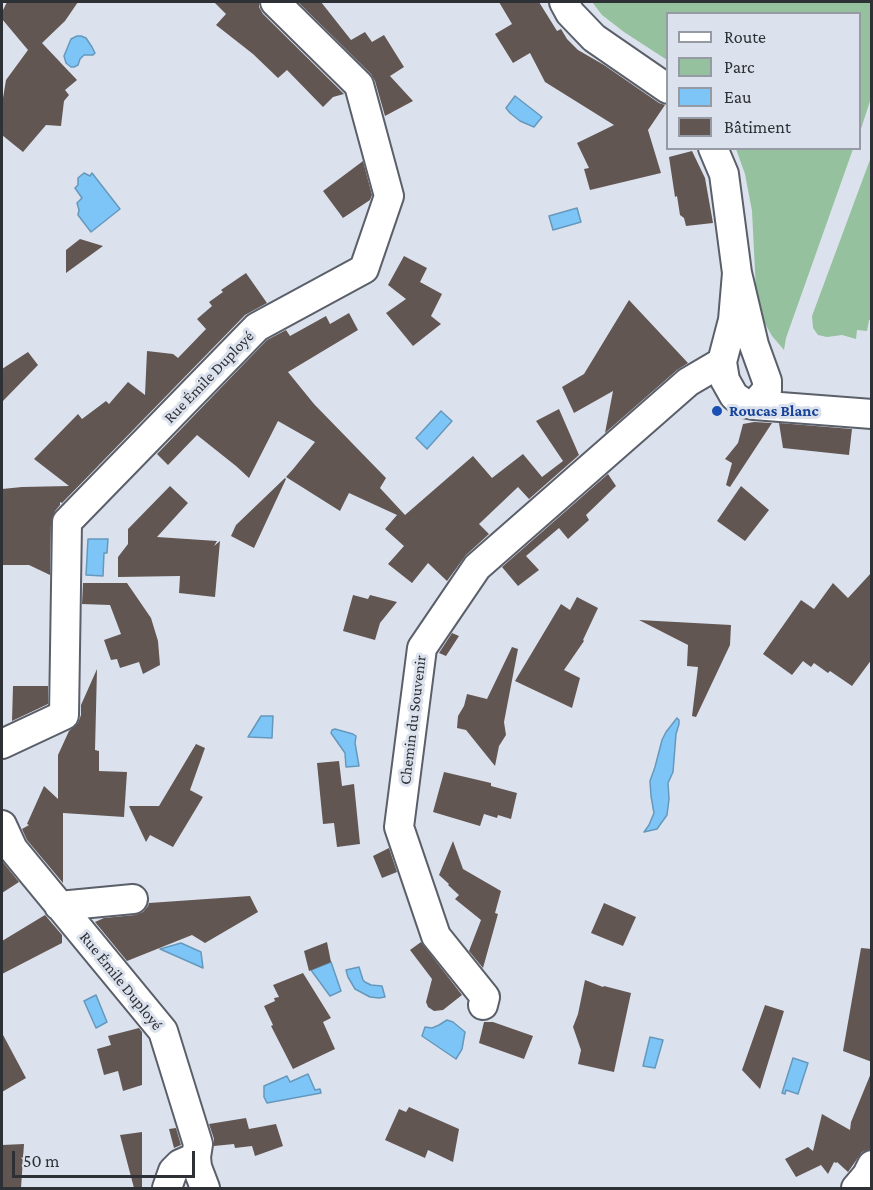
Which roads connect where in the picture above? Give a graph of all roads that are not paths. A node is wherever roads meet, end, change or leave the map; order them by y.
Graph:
1 (275, 2) edge
2 (564, 2) edge
3 (666, 88) edge
4 (714, 150) edge
5 (737, 273) junction
6 (722, 362) junction
7 (754, 405) junction
8 (872, 414) edge
9 (2, 744) edge
10 (2, 825) edge
11 (133, 899) dead end
12 (59, 906) junction
13 (483, 1005) dead end
14 (196, 1157) junction
15 (872, 1165) edge
16 (167, 1188) edge
17 (205, 1188) edge
18 (856, 1188) edge

1 - 9 street, Rue Émile Duployé
2 - 3 street
4 - 5 street
5 - 6 street
5 - 7 street
6 - 7 street
6 - 13 street, Chemin du Souvenir
7 - 8 street
10 - 12 street, Rue Émile Duployé
11 - 12 street
12 - 14 street, Rue Émile Duployé
14 - 16 street
14 - 17 street, Rue Émile Duployé
15 - 18 street

